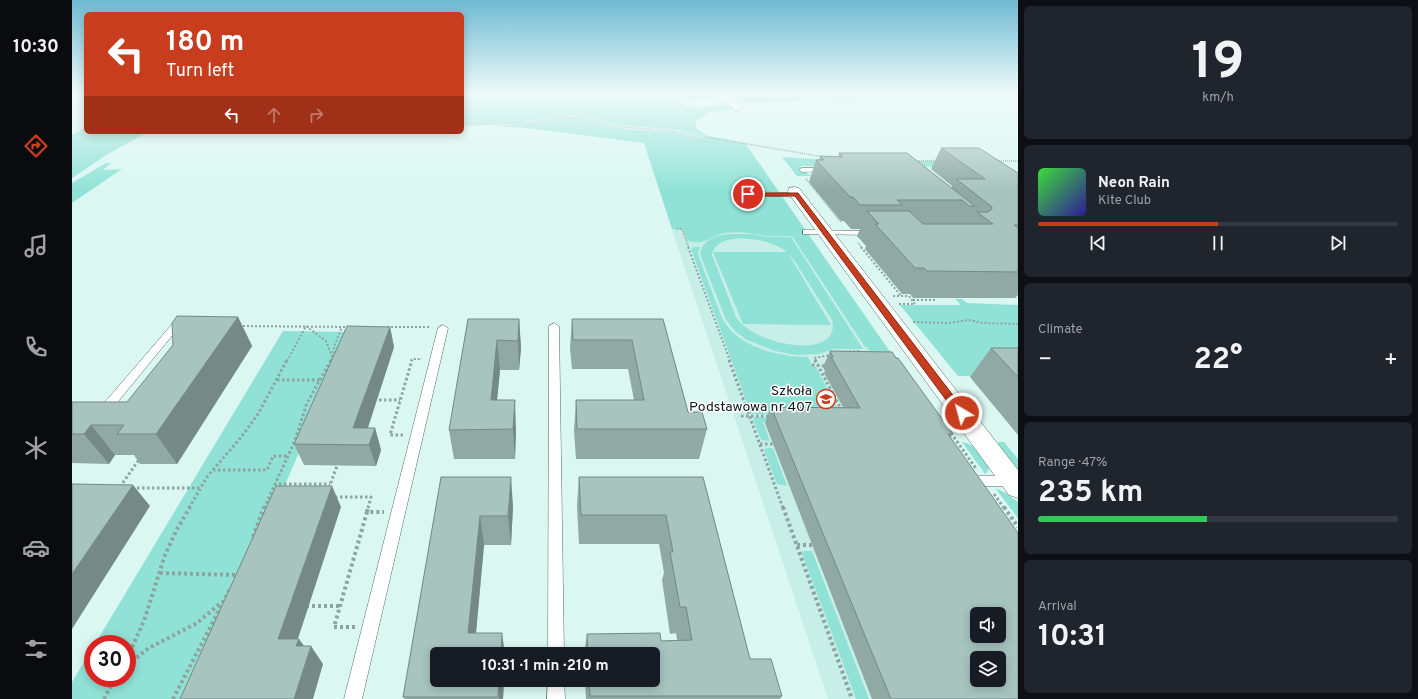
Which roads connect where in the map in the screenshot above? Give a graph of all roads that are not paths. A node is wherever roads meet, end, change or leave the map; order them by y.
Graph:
1 (832, 170) edge
2 (803, 173) road end
3 (795, 193) joint
4 (748, 194) dead end
5 (806, 232) dead end
6 (825, 232) junction
7 (880, 232) edge
8 (176, 324) edge
9 (554, 326) dead end
10 (438, 331) road end
11 (94, 423) edge
12 (985, 484) edge
13 (1016, 484) edge
14 (556, 647) edge
15 (556, 687) edge
16 (353, 699) edge
17 (556, 699) edge

1 - 2 lane
3 - 4 lane
3 - 6 street
5 - 6 lane
6 - 7 lane
6 - 13 street
8 - 11 lane
9 - 14 lane
10 - 16 lane
12 - 13 lane
15 - 17 lane

